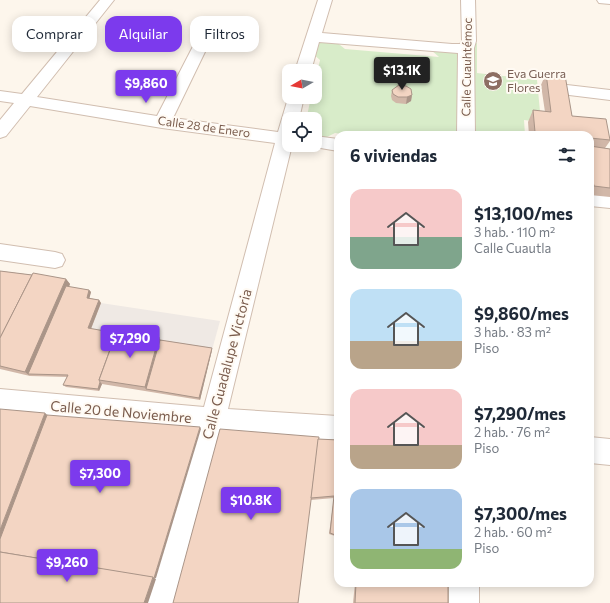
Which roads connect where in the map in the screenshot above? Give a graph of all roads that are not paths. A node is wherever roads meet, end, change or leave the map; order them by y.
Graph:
1 (107, 0) edge
2 (325, 0) edge
3 (468, 0) edge
4 (604, 0) edge
5 (610, 0) edge
6 (313, 37) junction
7 (466, 48) junction
8 (197, 52) edge
9 (306, 64) edge
10 (567, 90) edge
11 (610, 95) edge
12 (0, 96) edge
13 (26, 100) junction
14 (162, 122) junction
15 (282, 130) edge
16 (466, 131) edge
17 (0, 132) edge
18 (322, 143) edge
19 (334, 144) edge
20 (282, 152) edge
21 (594, 199) edge
22 (610, 201) edge
23 (0, 252) edge
24 (55, 260) dead end
25 (0, 401) edge
26 (213, 420) junction
27 (334, 428) edge
28 (594, 450) edge
29 (610, 452) edge
30 (464, 587) edge
31 (160, 603) edge
32 (464, 603) edge

1 - 13 street
2 - 6 street
3 - 7 street, Calle Cuauhtémoc
4 - 5 street
6 - 7 street
6 - 9 street
7 - 16 street, Calle Cuauhtémoc
8 - 14 street
10 - 11 street
12 - 13 street, Calle 28 de Enero
13 - 14 street, Calle 28 de Enero
13 - 17 street
14 - 15 street, Calle 28 de Enero
18 - 19 street
20 - 26 street, Calle Guadalupe Victoria
21 - 22 street
23 - 24 street
25 - 26 street, Calle 20 de Noviembre
26 - 27 street, Calle 20 de Noviembre
26 - 31 street, Calle Guadalupe Victoria
28 - 29 street
30 - 32 street

